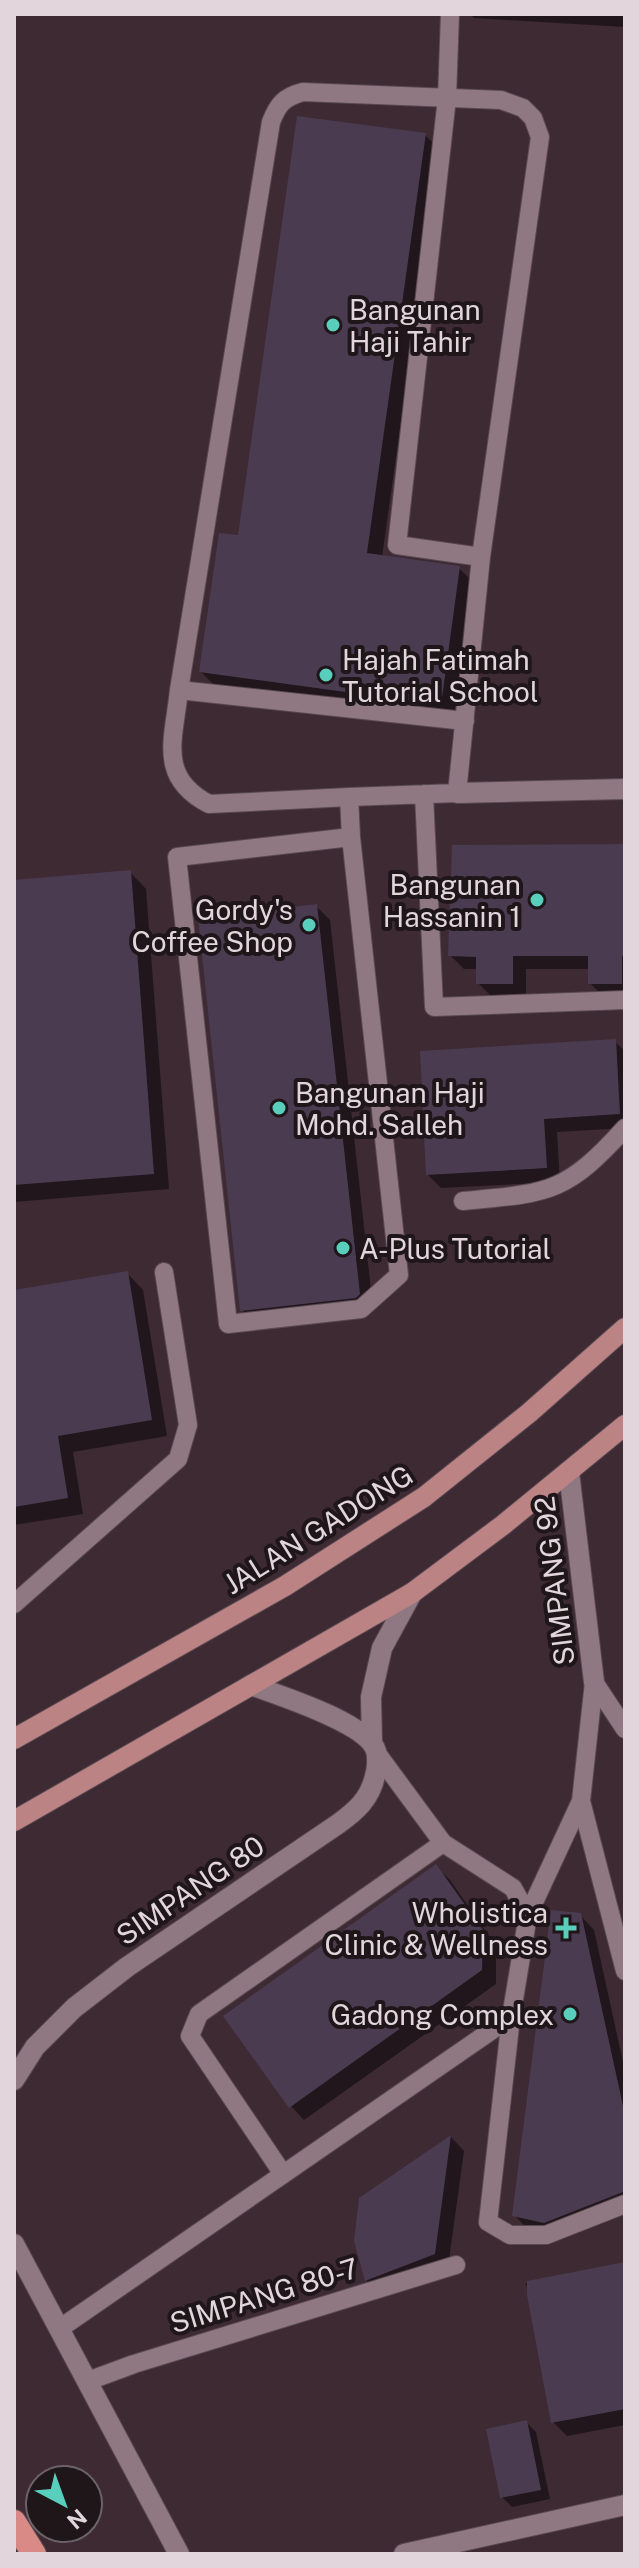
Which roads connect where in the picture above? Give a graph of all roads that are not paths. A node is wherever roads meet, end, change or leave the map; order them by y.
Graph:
1 (450, 14) edge
2 (447, 98) junction
3 (481, 557) junction
4 (179, 690) junction
5 (465, 721) junction
6 (625, 789) edge
7 (457, 793) junction
8 (424, 794) junction
9 (349, 797) junction
10 (351, 837) junction
11 (625, 1000) edge
12 (625, 1128) edge
13 (463, 1201) dead end
14 (164, 1272) dead end
15 (625, 1328) edge
16 (625, 1425) edge
17 (569, 1472) junction
18 (412, 1593) junction
19 (14, 1604) edge
20 (594, 1682) junction
21 (251, 1685) junction
22 (625, 1729) edge
23 (14, 1739) edge
24 (374, 1748) junction
25 (581, 1801) junction
26 (14, 1821) edge
27 (443, 1843) junction
28 (528, 1915) junction
29 (625, 1971) edge
30 (511, 2017) junction
31 (14, 2080) edge
32 (283, 2174) junction
33 (625, 2204) edge
34 (14, 2244) edge
35 (456, 2265) dead end
36 (59, 2329) junction
37 (88, 2381) junction
38 (625, 2505) edge
39 (14, 2522) edge
40 (34, 2554) edge
41 (179, 2554) edge
42 (404, 2554) edge

1 - 2 lane
2 - 3 lane
2 - 3 lane
2 - 4 lane
3 - 5 lane
4 - 5 lane
4 - 9 lane
5 - 7 lane
6 - 7 street
7 - 8 lane
8 - 9 lane
8 - 11 lane
9 - 10 lane
10 - 10 lane
12 - 13 lane
14 - 19 lane
15 - 23 main road, JALAN GADONG
16 - 17 main road
17 - 18 main road
17 - 20 street, SIMPANG 92
18 - 21 main road
18 - 24 street, SIMPANG 80
20 - 22 lane
20 - 25 lane
21 - 24 street
21 - 26 main road
24 - 27 lane
24 - 31 street, SIMPANG 80
25 - 28 lane
25 - 29 lane
27 - 28 lane
27 - 32 lane
28 - 30 lane
30 - 32 lane
30 - 33 lane
32 - 36 lane
34 - 36 street
35 - 37 lane, SIMPANG 80-7
36 - 37 street
37 - 41 street
38 - 42 street
39 - 40 highway

